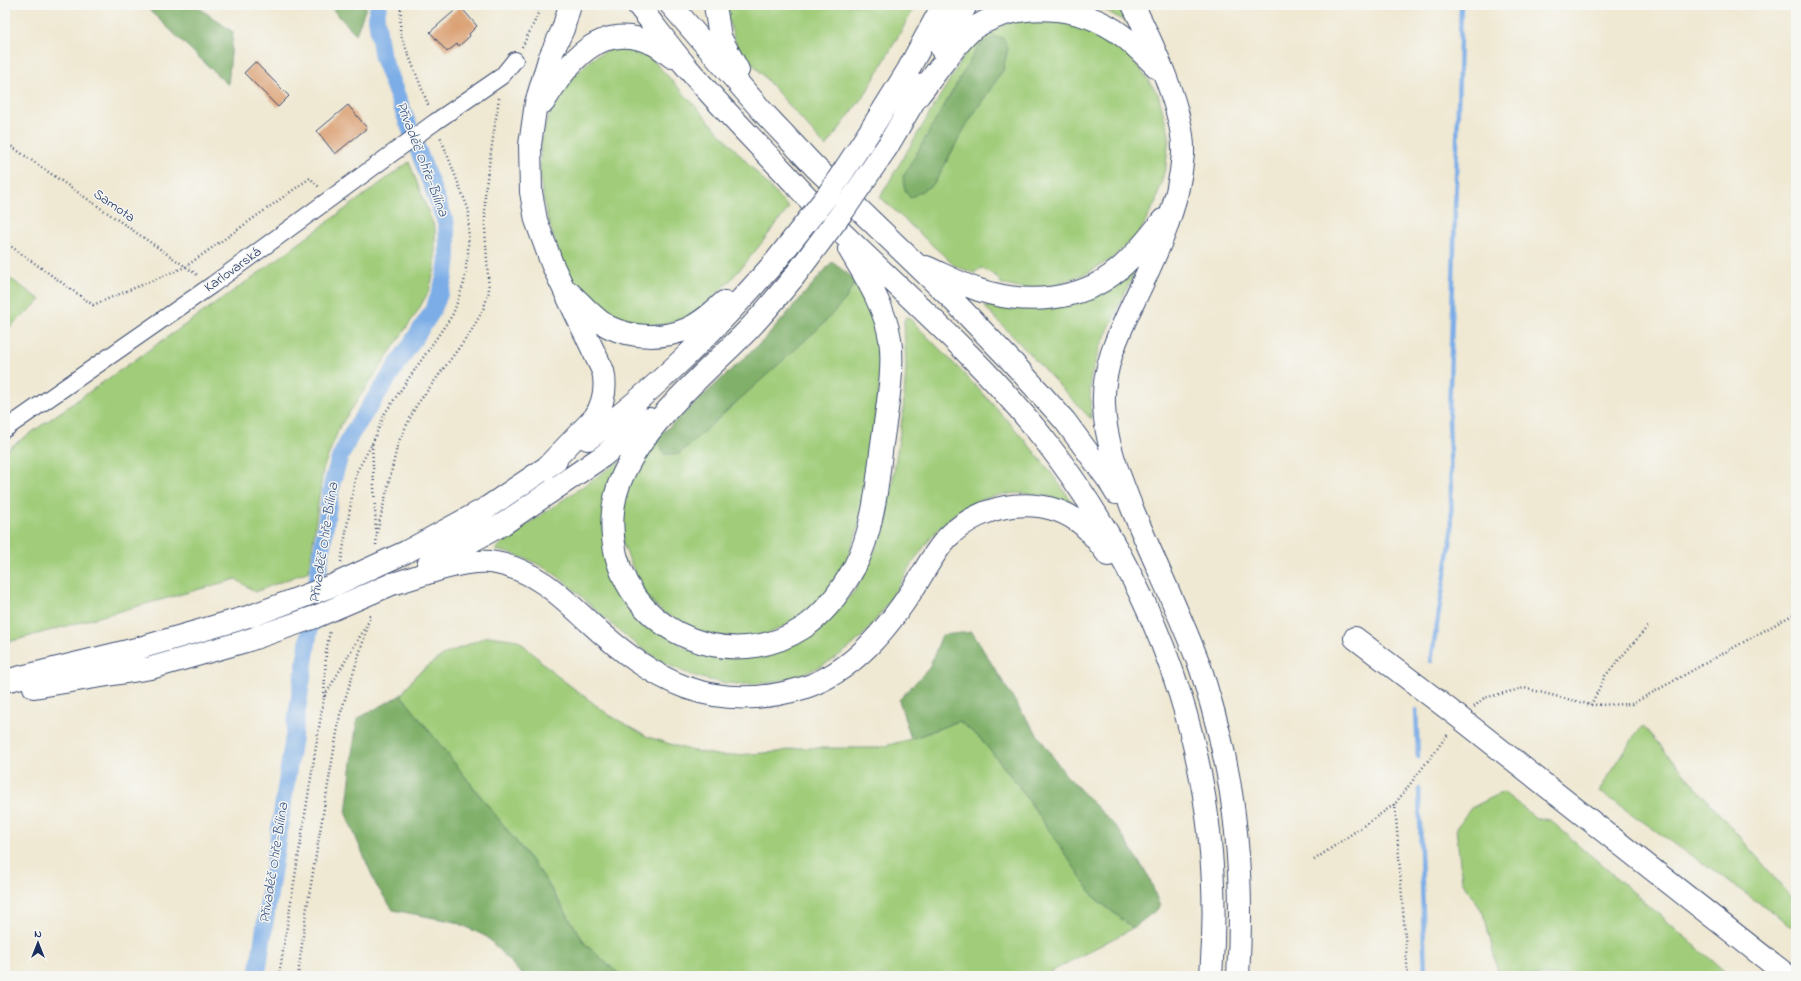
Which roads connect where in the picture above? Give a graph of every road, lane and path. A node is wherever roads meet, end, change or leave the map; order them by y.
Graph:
1 (401, 5) edge
2 (540, 5) edge
3 (570, 5) edge
4 (638, 5) edge
5 (671, 5) edge
6 (714, 5) edge
7 (930, 5) edge
8 (943, 5) edge
9 (966, 5) edge
10 (1133, 5) edge
11 (515, 60) joint
12 (686, 66) junction
13 (908, 70) junction
14 (1162, 72) junction
15 (502, 76) junction
16 (918, 96) junction
17 (763, 112) junction
18 (435, 122) junction
19 (5, 142) edge
20 (530, 145) junction
21 (331, 198) junction
22 (1174, 205) junction
23 (836, 227) junction
24 (5, 242) edge
25 (912, 260) junction
26 (775, 262) junction
27 (185, 267) junction
28 (212, 285) junction
29 (564, 288) junction
30 (694, 383) junction
31 (5, 429) edge
32 (372, 444) junction
33 (544, 470) junction
34 (377, 533) junction
35 (375, 548) dead end
36 (1148, 548) junction
37 (340, 569) dead end
38 (400, 581) junction
39 (371, 607) dead end
40 (1796, 613) edge
41 (1150, 614) junction
42 (369, 621) junction
43 (331, 622) dead end
44 (1649, 625) dead end
45 (1355, 638) dead end
46 (5, 681) edge
47 (5, 691) edge
48 (324, 697) junction
49 (1592, 705) junction
50 (1460, 718) junction
51 (1395, 804) junction
52 (1314, 860) dead end
53 (279, 976) edge
54 (298, 976) edge
55 (1211, 976) edge
56 (1238, 976) edge
57 (1408, 976) edge
58 (1788, 976) edge

1 - 18 path
2 - 11 path
3 - 20 main road
4 - 12 main road
5 - 17 main road
6 - 17 main road
7 - 13 main road
8 - 13 main road
9 - 16 main road
10 - 14 main road
11 - 15 street, Karlovarská
12 - 20 main road
12 - 23 main road
13 - 26 main road, bridge
14 - 16 main road
14 - 22 main road
15 - 18 street, Karlovarská
15 - 34 path
16 - 30 main road, bridge
17 - 25 main road
18 - 21 street, Karlovarská
18 - 32 path
19 - 27 path, Samota
20 - 29 main road
21 - 27 path
21 - 28 street, Karlovarská
22 - 25 main road
22 - 36 main road
23 - 30 main road
23 - 41 main road
24 - 27 path
25 - 36 main road
26 - 29 main road
26 - 33 main road
27 - 28 path, Samota
28 - 31 street, Karlovarská
29 - 33 main road
30 - 38 main road
32 - 34 path
32 - 37 path
33 - 46 main road, bridge
34 - 35 path
36 - 56 main road
38 - 41 main road
38 - 47 main road, bridge
39 - 42 path
40 - 49 path
41 - 55 main road
42 - 48 path
42 - 54 path
43 - 48 path
44 - 49 path
45 - 50 main road
48 - 53 path
49 - 50 path
50 - 51 path
50 - 58 main road
51 - 52 path
51 - 57 path

